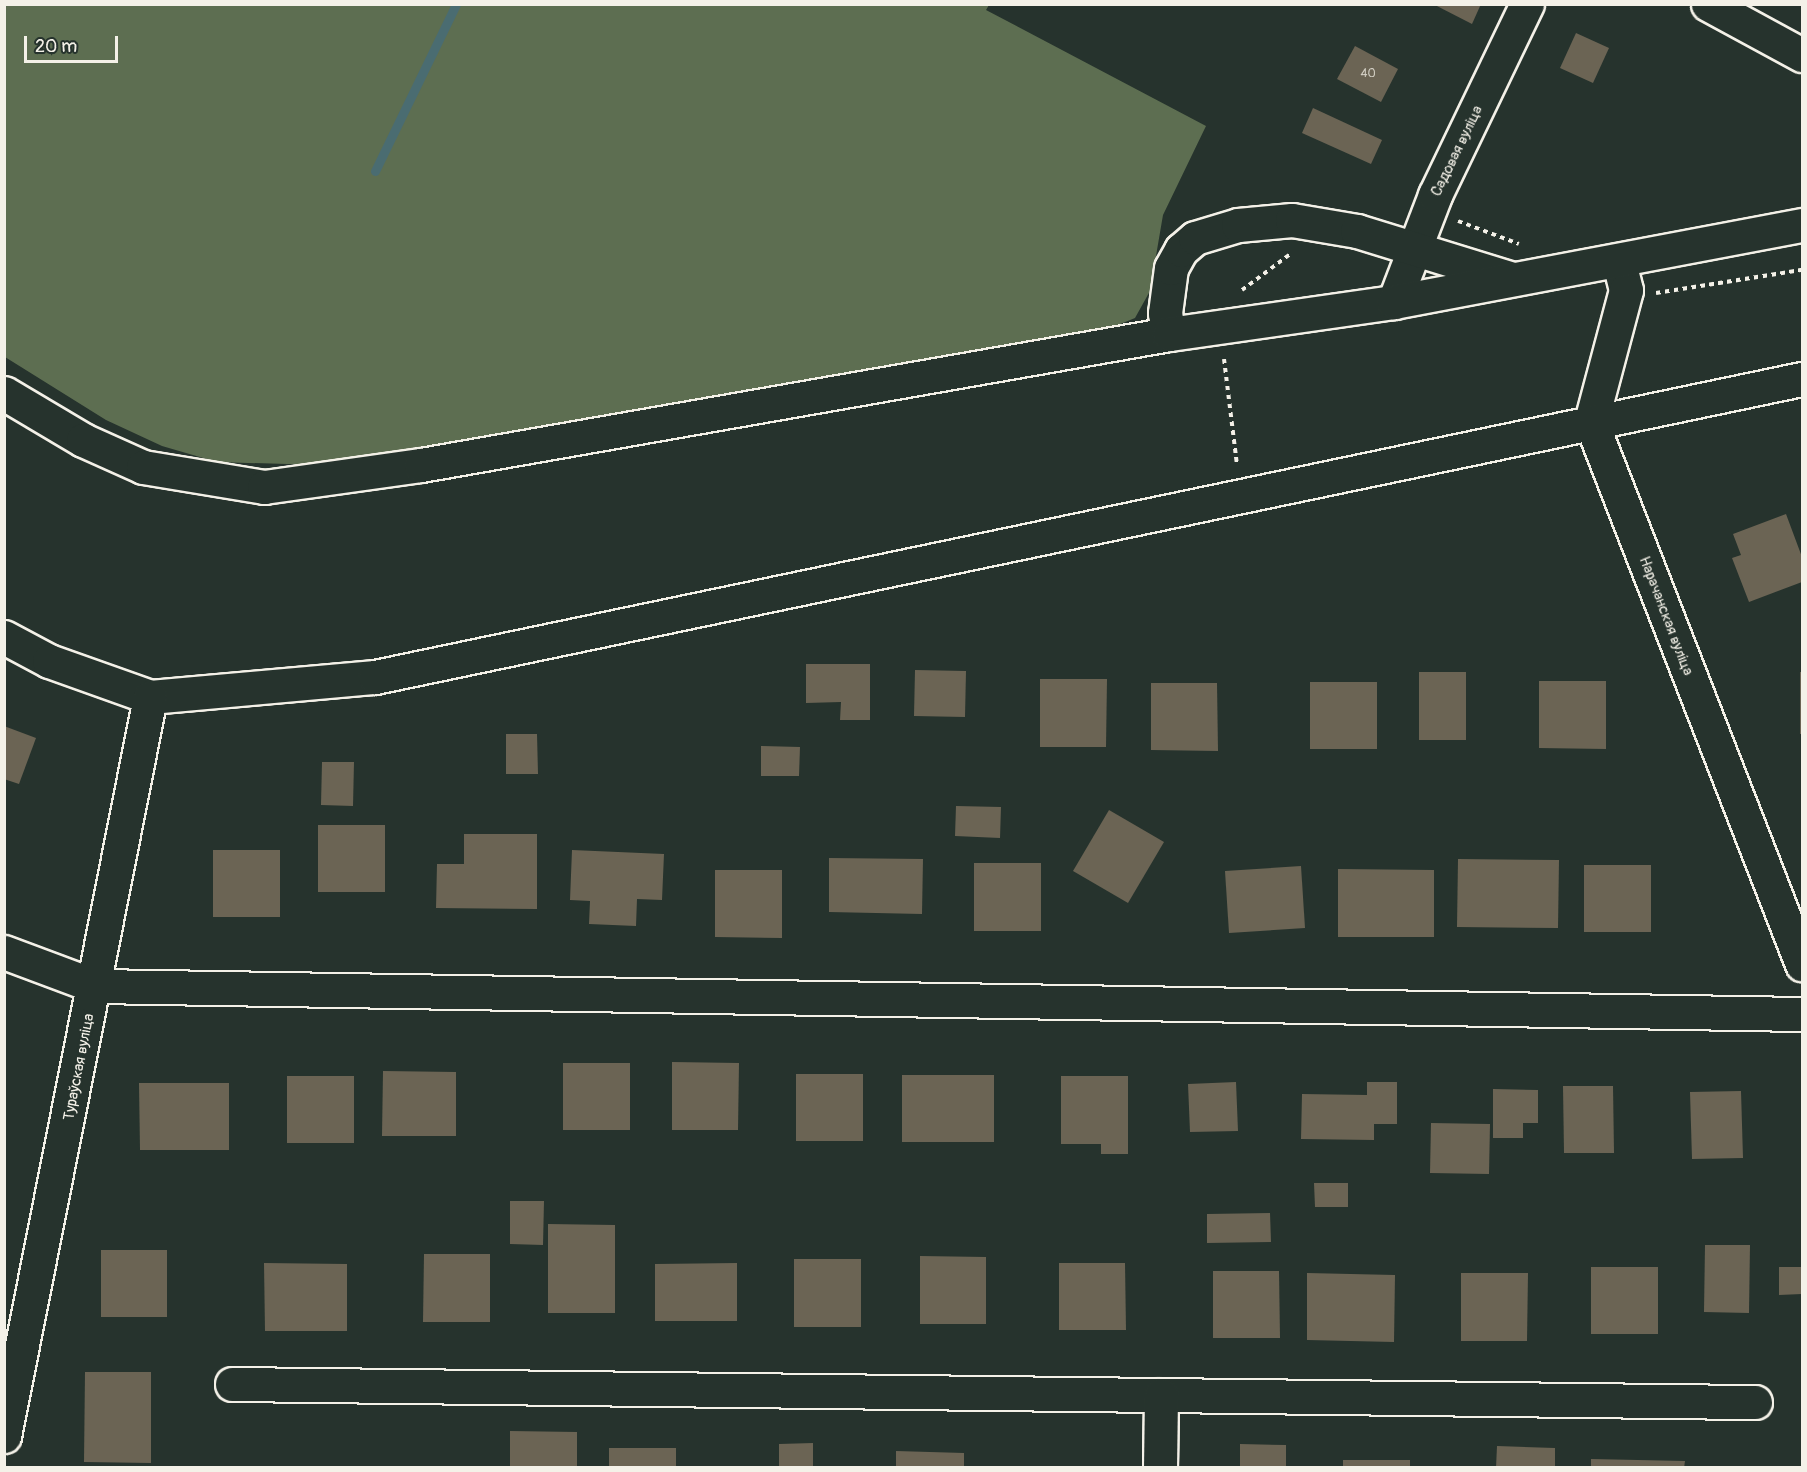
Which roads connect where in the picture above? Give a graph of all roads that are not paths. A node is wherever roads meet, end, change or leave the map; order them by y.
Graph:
1 (1527, 4) edge
2 (1708, 4) edge
3 (1803, 55) edge
4 (1803, 225) edge
5 (1416, 246) junction
6 (1619, 262) junction
7 (1515, 279) junction
8 (1394, 302) junction
9 (1169, 334) junction
10 (1803, 379) edge
11 (4, 393) edge
12 (1591, 422) junction
13 (4, 637) edge
14 (150, 697) junction
15 (4, 952) edge
16 (1803, 964) edge
17 (95, 986) junction
18 (1803, 1014) edge
19 (232, 1384) dead end
20 (1161, 1395) junction
21 (1755, 1402) dead end
22 (4, 1436) edge
23 (1160, 1467) edge

1 - 5 street, Садовая вуліца
2 - 3 street
4 - 6 street
5 - 7 street
5 - 8 street, Садовая вуліца
5 - 9 street
6 - 7 street
6 - 12 street
7 - 8 street
8 - 9 street
9 - 11 street
10 - 12 street
12 - 14 street
12 - 16 street, Нарачанская вуліца
13 - 14 street
14 - 17 street, Тураўская вуліца
15 - 17 street
17 - 18 street
17 - 22 street, Тураўская вуліца
19 - 20 street
20 - 21 street
20 - 23 street

